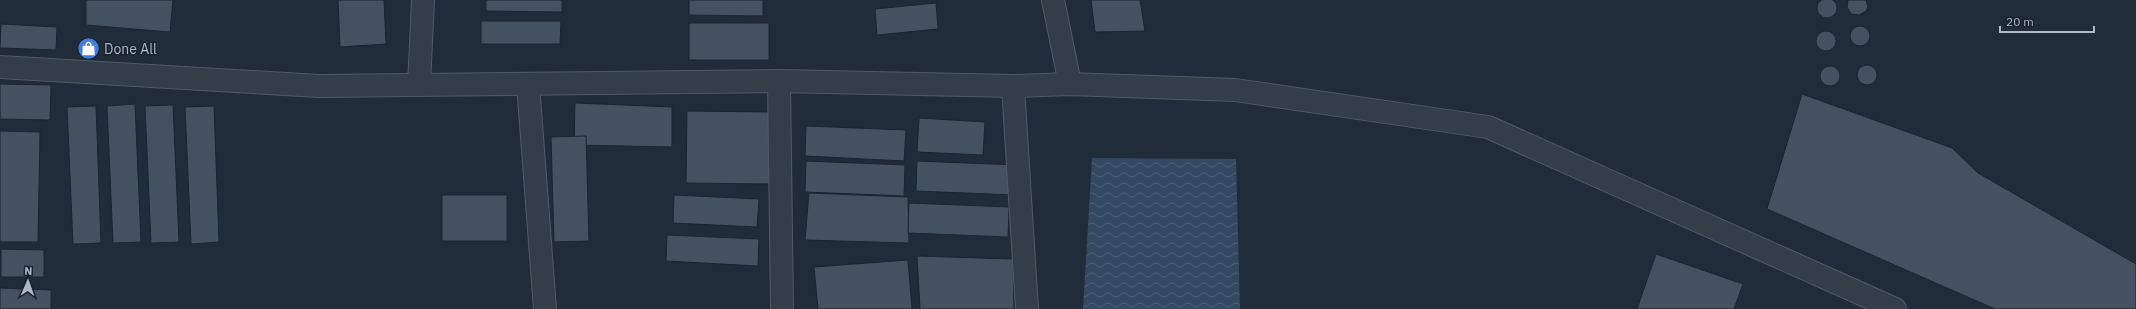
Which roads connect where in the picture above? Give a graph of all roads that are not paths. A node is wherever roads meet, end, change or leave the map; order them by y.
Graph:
1 (423, 0) edge
2 (1053, 0) edge
3 (0, 67) edge
4 (779, 81) junction
5 (419, 84) junction
6 (528, 84) junction
7 (1070, 84) junction
8 (1013, 86) junction
9 (545, 309) edge
10 (782, 309) edge
11 (1028, 309) edge
12 (1895, 309) edge

1 - 5 street
2 - 7 street
3 - 5 street
4 - 6 street
4 - 8 street
4 - 10 street
5 - 6 street
6 - 9 street
7 - 8 street
7 - 12 street
8 - 11 street

